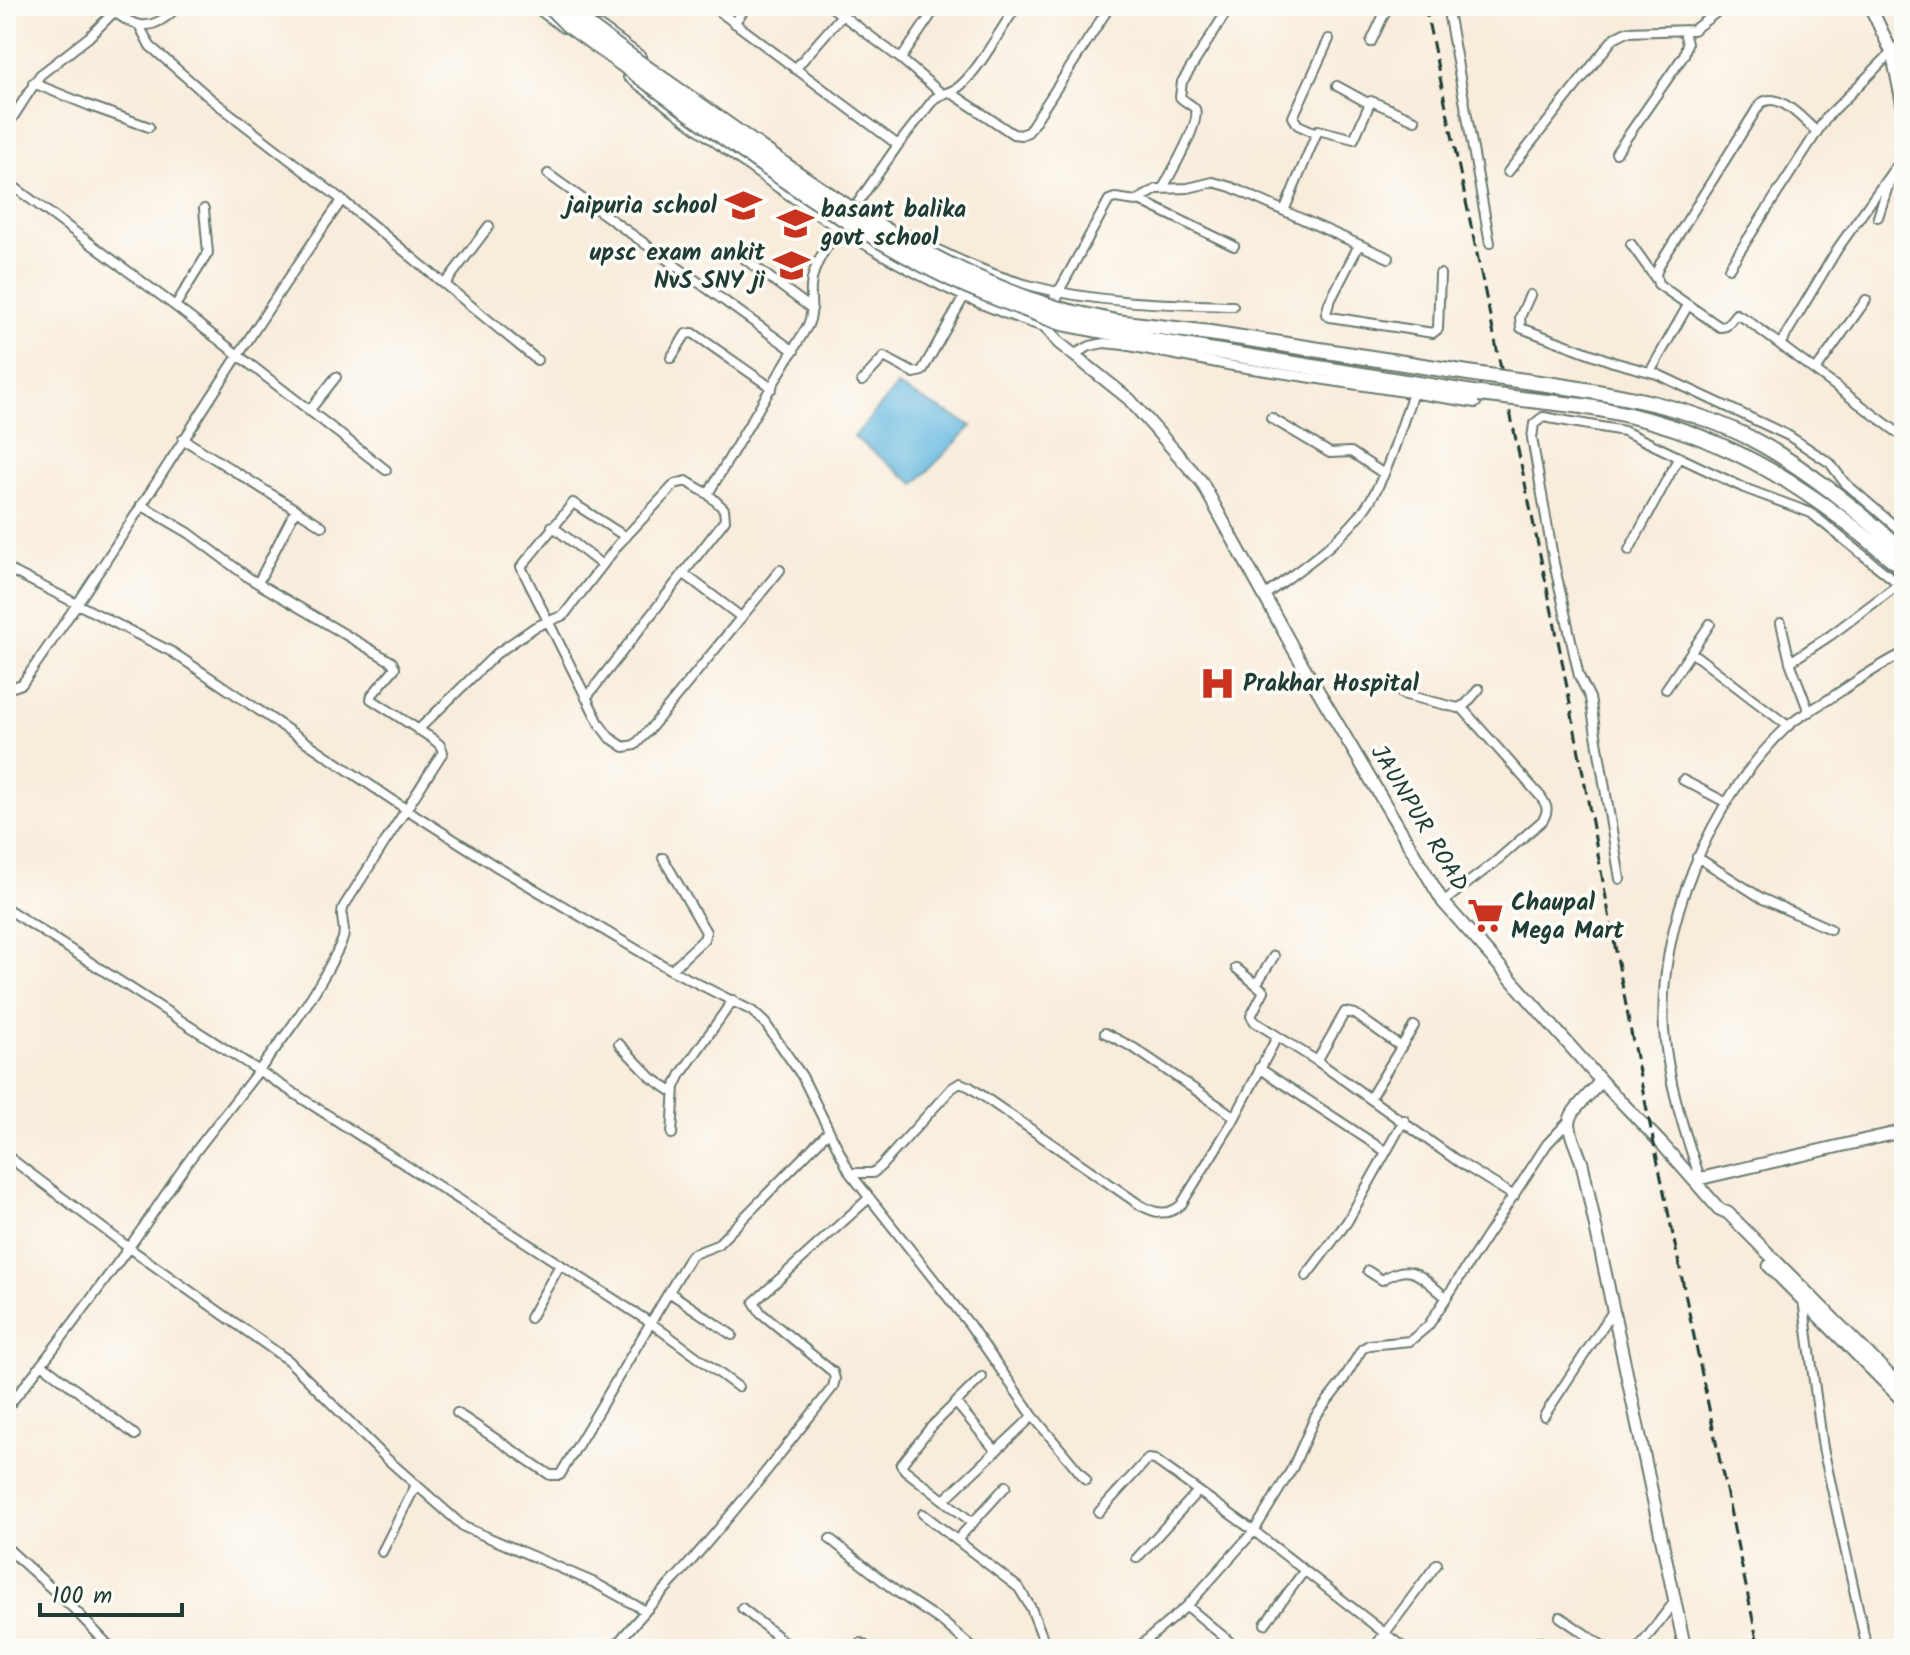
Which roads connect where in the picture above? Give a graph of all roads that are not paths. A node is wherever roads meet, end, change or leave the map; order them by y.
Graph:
1 (178, 6) edge
2 (534, 6) edge
3 (549, 6) edge
4 (563, 6) edge
5 (574, 6) edge
6 (712, 6) edge
7 (747, 6) edge
8 (830, 6) edge
9 (850, 6) edge
10 (937, 6) edge
11 (1017, 6) edge
12 (1110, 6) edge
13 (1230, 6) edge
14 (1388, 6) edge
15 (1447, 6) edge
16 (1725, 6) edge
17 (1870, 6) edge
18 (111, 9) edge
19 (842, 16) junction
20 (734, 23) junction
21 (139, 25) junction
22 (1684, 31) junction
23 (1329, 39) dead end
24 (1904, 40) edge
25 (1371, 42) dead end
26 (1892, 53) junction
27 (901, 59) junction
28 (795, 69) junction
29 (33, 83) junction
30 (1337, 86) dead end
31 (946, 93) junction
32 (1368, 103) junction
33 (1904, 111) edge
34 (1415, 120) dead end
35 (149, 127) dead end
36 (6, 128) edge
37 (1816, 131) junction
38 (1316, 133) junction
39 (898, 145) junction
40 (1616, 153) dead end
41 (1904, 161) edge
42 (1894, 169) junction
43 (1508, 172) dead end
44 (548, 174) dead end
45 (6, 181) edge
46 (1163, 188) junction
47 (342, 200) junction
48 (1139, 200) junction
49 (855, 206) junction
50 (204, 209) dead end
51 (1284, 211) junction
52 (1878, 217) dead end
53 (489, 226) dead end
54 (838, 230) junction
55 (1490, 243) dead end
56 (1631, 244) dead end
57 (1359, 245) junction
58 (1234, 246) dead end
59 (742, 257) dead end
60 (1389, 258) dead end
61 (1729, 268) dead end
62 (1440, 274) dead end
63 (1656, 279) junction
64 (445, 284) junction
65 (1059, 291) junction
66 (965, 295) junction
67 (1530, 295) dead end
68 (1866, 300) dead end
69 (175, 306) junction
70 (1233, 306) dead end
71 (1687, 307) junction
72 (812, 309) junction
73 (1064, 317) junction
74 (1047, 328) junction
75 (1781, 343) junction
76 (794, 351) junction
77 (1074, 354) junction
78 (236, 355) junction
79 (671, 358) dead end
80 (537, 360) dead end
81 (1816, 370) junction
82 (1650, 372) junction
83 (336, 377) dead end
84 (862, 381) dead end
85 (772, 388) junction
86 (1413, 393) junction
87 (1477, 398) junction
88 (309, 411) junction
89 (1271, 418) dead end
90 (1904, 434) edge
91 (183, 439) junction
92 (1679, 457) junction
93 (386, 470) dead end
94 (1384, 474) junction
95 (708, 494) junction
96 (141, 505) junction
97 (296, 509) junction
98 (322, 526) dead end
99 (552, 526) junction
100 (1904, 534) edge
101 (626, 537) junction
102 (1629, 550) dead end
103 (1904, 551) edge
104 (602, 565) junction
105 (6, 568) edge
106 (780, 570) dead end
107 (683, 573) junction
108 (1902, 580) edge
109 (258, 583) junction
110 (1264, 596) junction
111 (78, 605) junction
112 (741, 617) junction
113 (550, 622) junction
114 (1781, 623) dead end
115 (1710, 624) dead end
116 (1691, 652) junction
117 (1904, 653) edge
118 (1790, 662) junction
119 (6, 684) edge
120 (1479, 689) dead end
121 (1666, 689) dead end
122 (1402, 694) dead end
123 (586, 698) junction
124 (1462, 708) junction
125 (1809, 712) junction
126 (1788, 726) junction
127 (418, 730) junction
128 (1683, 780) dead end
129 (1727, 803) junction
130 (406, 809) junction
131 (1697, 857) junction
132 (663, 858) dead end
133 (1620, 879) dead end
134 (1443, 902) junction
135 (6, 908) edge
136 (1830, 929) dead end
137 (1274, 956) dead end
138 (1236, 968) dead end
139 (671, 970) junction
140 (1257, 983) junction
141 (733, 1000) junction
142 (1414, 1026) dead end
143 (1105, 1033) dead end
144 (1277, 1037) junction
145 (619, 1044) dead end
146 (1400, 1046) junction
147 (1317, 1061) junction
148 (1259, 1068) junction
149 (258, 1072) junction
150 (1601, 1081) junction
151 (674, 1093) junction
152 (1370, 1098) junction
153 (1235, 1117) junction
154 (1404, 1120) junction
155 (1568, 1122) junction
156 (1904, 1131) edge
157 (828, 1132) junction
158 (672, 1134) dead end
159 (1385, 1151) junction
160 (6, 1155) edge
161 (850, 1173) junction
162 (1697, 1179) junction
163 (1514, 1196) junction
164 (868, 1199) junction
165 (1719, 1209) junction
166 (129, 1248) junction
167 (560, 1265) junction
168 (1368, 1271) dead end
169 (1306, 1276) dead end
170 (1802, 1288) junction
171 (669, 1292) junction
172 (1446, 1297) junction
173 (1804, 1302) junction
174 (1613, 1311) junction
175 (530, 1318) dead end
176 (651, 1323) junction
177 (732, 1335) dead end
178 (42, 1364) junction
179 (982, 1377) dead end
180 (738, 1387) dead end
181 (1904, 1390) edge
182 (1904, 1402) edge
183 (956, 1403) junction
184 (6, 1409) edge
185 (457, 1413) dead end
186 (1033, 1416) junction
187 (1544, 1416) dead end
188 (135, 1435) dead end
189 (996, 1451) junction
190 (1086, 1480) dead end
191 (416, 1485) junction
192 (1006, 1486) dead end
193 (1198, 1491) junction
194 (944, 1500) junction
195 (1099, 1512) dead end
196 (923, 1514) dead end
197 (973, 1523) junction
198 (1254, 1531) junction
199 (830, 1539) dead end
200 (957, 1540) junction
201 (6, 1547) edge
202 (382, 1552) dead end
203 (1137, 1558) dead end
204 (1437, 1564) dead end
205 (1304, 1571) junction
206 (1675, 1601) junction
207 (1187, 1606) junction
208 (742, 1608) dead end
209 (644, 1610) junction
210 (1560, 1617) dead end
211 (1265, 1624) dead end
212 (1385, 1633) junction
213 (1539, 1641) dead end
214 (112, 1649) edge
215 (613, 1649) edge
216 (793, 1649) edge
217 (852, 1649) edge
218 (870, 1649) edge
219 (974, 1649) edge
220 (1047, 1649) edge
221 (1136, 1649) edge
222 (1231, 1649) edge
223 (1373, 1649) edge
224 (1405, 1649) edge
225 (1551, 1649) edge
226 (1607, 1649) edge
227 (1638, 1649) edge
228 (1685, 1649) edge
229 (1867, 1649) edge

1 - 21 street
2 - 54 street
3 - 73 highway, bridge
4 - 73 highway, bridge
5 - 49 street
6 - 20 street
7 - 20 street
8 - 19 street
9 - 19 street
10 - 27 street
11 - 31 street
12 - 31 street
13 - 46 street
14 - 25 street
15 - 55 street
16 - 22 street
17 - 26 street
18 - 21 street
18 - 29 street
19 - 27 street
19 - 28 street
20 - 28 street
21 - 47 street
22 - 40 street
22 - 43 street
23 - 38 street
24 - 26 street
26 - 33 street
26 - 37 street
27 - 31 street
28 - 39 street
29 - 35 street
29 - 36 street
30 - 32 street
31 - 39 street
32 - 34 street
32 - 38 street
37 - 61 street
37 - 63 street
38 - 51 street
39 - 49 street
41 - 42 street
42 - 52 street
42 - 75 street
44 - 76 street
45 - 69 street
46 - 48 street
46 - 51 street
47 - 64 street
47 - 78 street
48 - 58 street
48 - 65 street
49 - 54 street
49 - 65 street
50 - 69 street
51 - 57 street
53 - 64 street
54 - 66 street
54 - 72 street
56 - 63 street
57 - 60 street
57 - 62 street
59 - 72 street
63 - 71 street
64 - 80 street
65 - 70 street
65 - 74 street
66 - 74 street
66 - 84 street
67 - 82 street
68 - 81 street
69 - 78 street
71 - 75 street
71 - 82 street
72 - 76 street
73 - 87 highway
73 - 103 highway, bridge
74 - 77 street, JAUNPUR ROAD
75 - 81 street
76 - 85 street
77 - 86 street
77 - 110 street, JAUNPUR ROAD
78 - 88 street
78 - 91 street
79 - 85 street
81 - 90 street
82 - 100 street
83 - 88 street
85 - 95 street
86 - 87 street
86 - 94 street
87 - 108 highway, bridge
88 - 93 street
89 - 94 street
91 - 96 street
91 - 97 street
92 - 102 street
92 - 108 street
92 - 133 street
94 - 110 street
95 - 101 street
95 - 107 street
96 - 109 street
96 - 111 street
97 - 98 street
97 - 109 street
99 - 101 street
99 - 104 street
99 - 113 street
101 - 104 street
104 - 113 street
105 - 111 street
106 - 112 street
107 - 112 street
107 - 123 street
108 - 118 street
109 - 127 street
110 - 134 street, JAUNPUR ROAD
111 - 119 street
111 - 130 street
112 - 123 street
113 - 123 street
113 - 127 street
114 - 118 street
115 - 116 street
116 - 121 street
116 - 126 street
117 - 125 street
118 - 125 street
120 - 124 street
122 - 124 street
124 - 134 street
125 - 126 street
126 - 129 street
127 - 130 street
128 - 129 street
129 - 131 street
130 - 139 street
130 - 149 street
131 - 136 street
131 - 162 street
132 - 139 street
134 - 150 street, JAUNPUR ROAD
135 - 149 street
137 - 140 street
138 - 140 street
139 - 141 street
140 - 144 street
141 - 151 street
141 - 157 street
142 - 146 street
143 - 153 street
144 - 147 street
144 - 148 street
145 - 151 street
146 - 147 street
146 - 152 street
147 - 152 street
148 - 153 street
148 - 159 street
149 - 166 street
149 - 167 street
150 - 155 street
150 - 162 street, JAUNPUR ROAD
151 - 158 street
152 - 154 street
153 - 161 street
154 - 159 street
154 - 163 street
155 - 163 street
155 - 174 street
156 - 162 street
157 - 161 street
157 - 171 street
159 - 169 street
160 - 166 street
161 - 164 street
162 - 165 street, JAUNPUR ROAD
163 - 172 street
164 - 186 street
164 - 209 street
165 - 170 street, JAUNPUR ROAD
165 - 173 street
166 - 178 street
166 - 191 street
167 - 175 street
167 - 176 street
168 - 172 street
170 - 173 street
170 - 181 street, JAUNPUR ROAD
171 - 176 street
171 - 177 street
172 - 198 street
173 - 182 street
173 - 229 street
174 - 187 street
174 - 206 street
176 - 180 street
176 - 185 street
178 - 184 street
178 - 188 street
179 - 183 street
183 - 189 street
183 - 194 street
186 - 189 street
186 - 190 street
189 - 194 street
191 - 202 street
191 - 209 street
192 - 197 street
193 - 195 street
193 - 198 street
193 - 203 street
194 - 197 street
196 - 200 street
197 - 200 street
198 - 205 street
198 - 207 street
199 - 219 street
200 - 220 street
201 - 214 street
204 - 212 street
205 - 211 street
205 - 212 street
206 - 227 street
206 - 228 street
207 - 221 street
207 - 222 street
208 - 216 street
209 - 215 street
210 - 226 street
212 - 223 street
212 - 224 street
213 - 225 street
217 - 218 street

